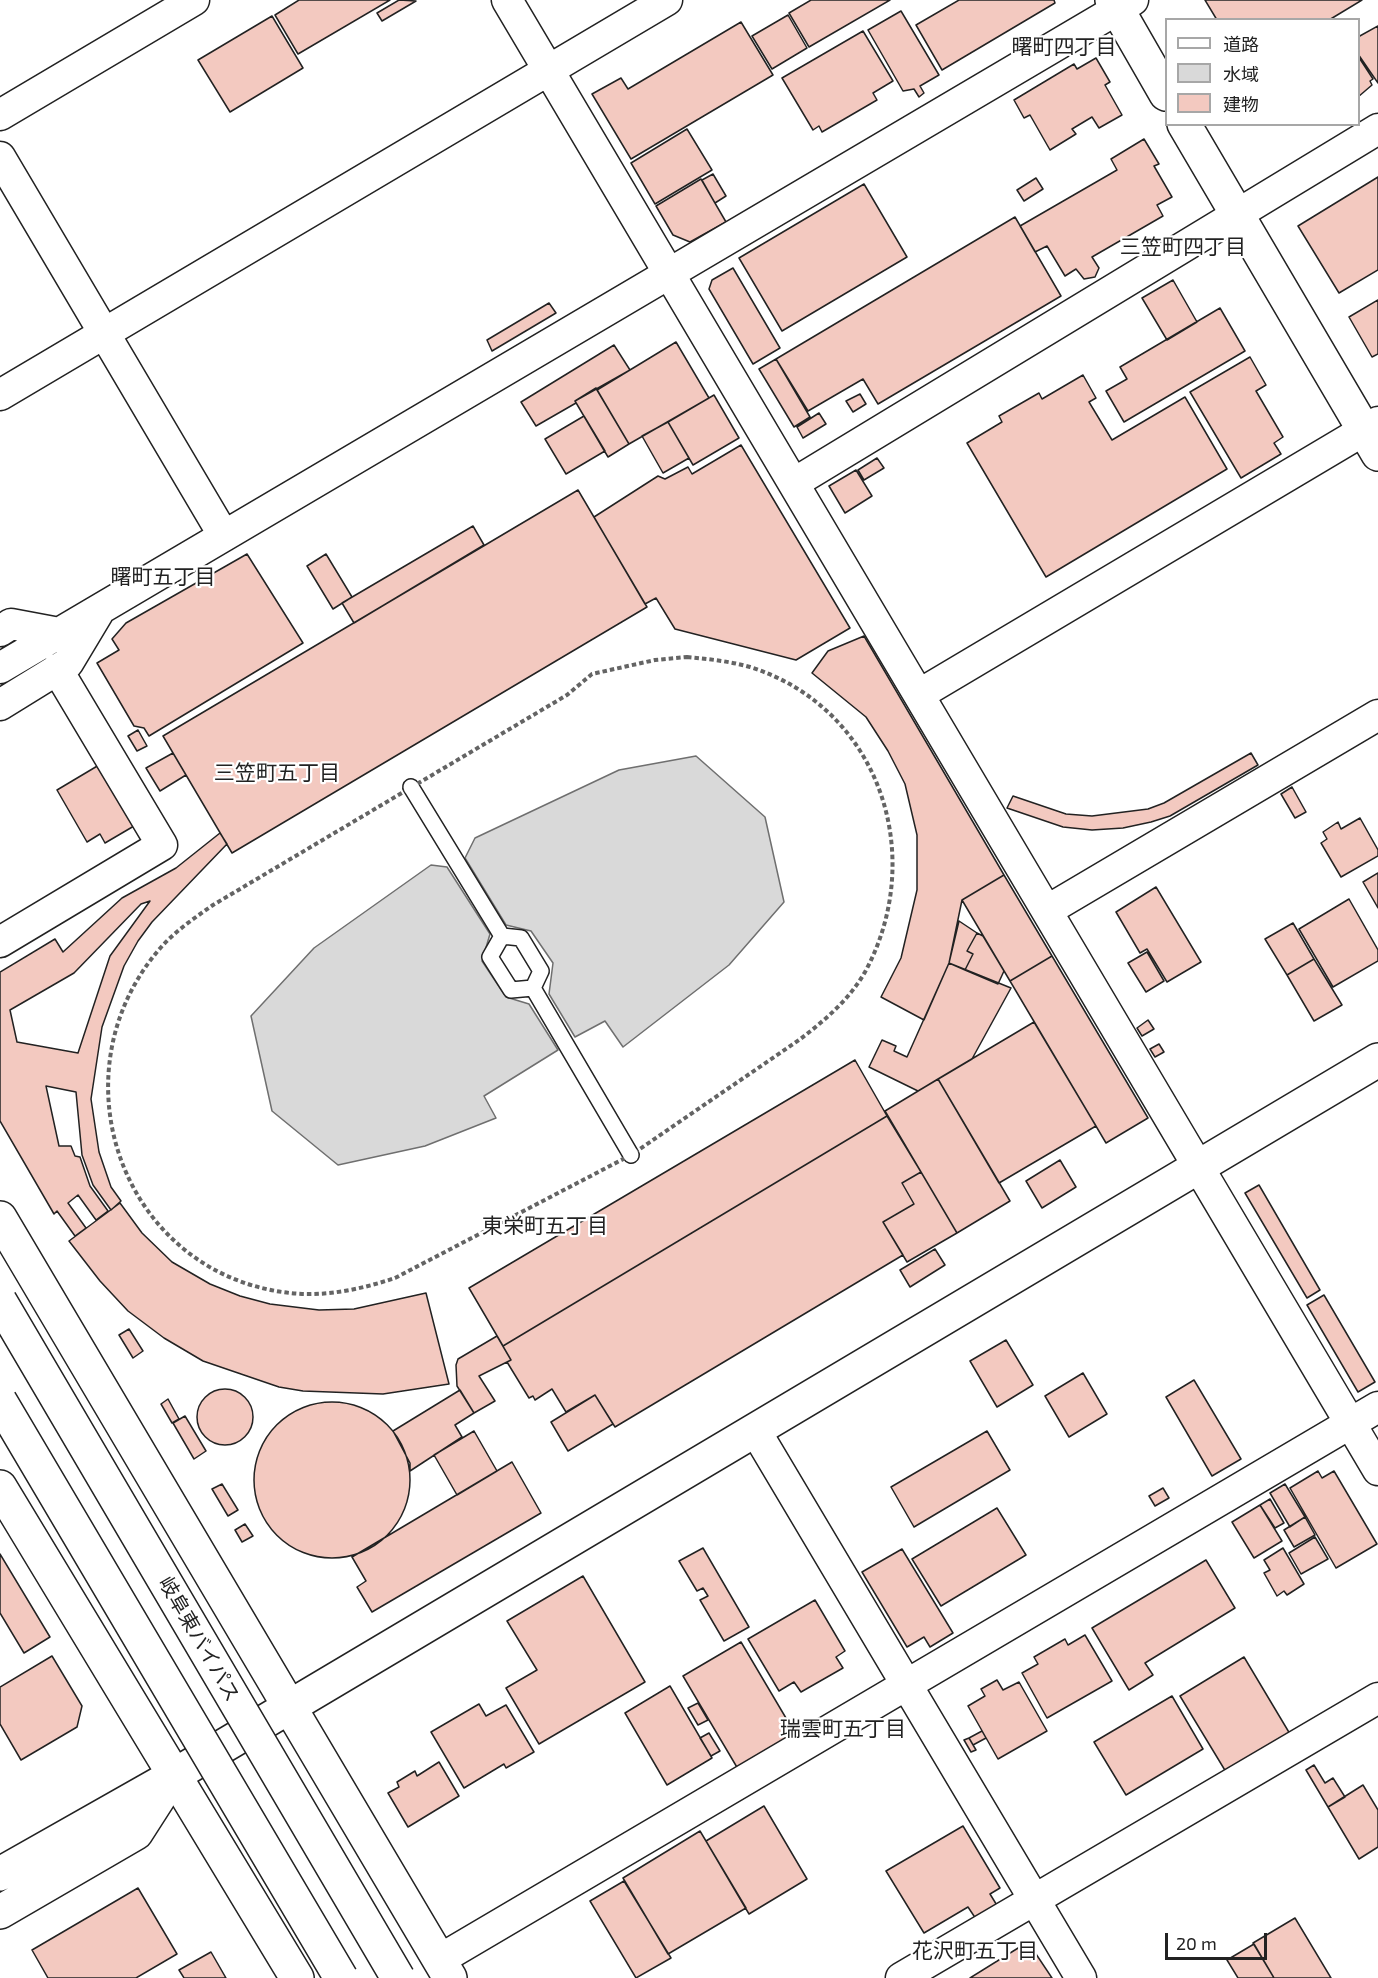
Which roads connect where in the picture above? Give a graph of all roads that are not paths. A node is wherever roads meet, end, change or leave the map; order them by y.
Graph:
1 (194, 0) edge
2 (507, 0) edge
3 (667, 0) edge
4 (1121, 3) edge
5 (549, 70) junction
6 (1165, 90) edge
7 (0, 115) edge
8 (1185, 126) edge
9 (1378, 129) edge
10 (0, 157) edge
11 (1237, 214) junction
12 (670, 273) junction
13 (104, 333) junction
14 (0, 395) edge
15 (1374, 436) edge
16 (794, 483) junction
17 (225, 536) junction
18 (99, 610) junction
19 (0, 631) edge
20 (59, 633) junction
21 (0, 668) edge
22 (57, 669) junction
23 (920, 694) junction
24 (0, 705) edge
25 (1378, 715) edge
26 (411, 787) road end
27 (1048, 910) junction
28 (502, 936) junction
29 (0, 942) edge
30 (533, 988) junction
31 (1378, 1060) edge
32 (631, 1155) road end
33 (1199, 1164) junction
34 (0, 1218) edge
35 (0, 1301) edge
36 (0, 1401) edge
37 (1378, 1407) edge
38 (1351, 1423) junction
39 (755, 1430) junction
40 (1378, 1470) edge
41 (0, 1487) edge
42 (10, 1522) edge
43 (907, 1685) junction
44 (1378, 1698) edge
45 (288, 1707) junction
46 (173, 1776) junction
47 (0, 1874) edge
48 (1034, 1900) junction
49 (0, 1912) edge
50 (444, 1969) edge
51 (297, 1978) edge
52 (340, 1978) edge
53 (398, 1978) edge
54 (901, 1978) edge
55 (1081, 1978) edge

1 - 7 street
2 - 5 street
3 - 5 street
4 - 6 main road
4 - 12 street
5 - 12 street
5 - 13 street
8 - 11 main road
9 - 11 street
10 - 13 street
11 - 15 main road
11 - 16 street
12 - 16 street
12 - 17 street
13 - 14 street
13 - 17 street
15 - 23 street
16 - 23 street
17 - 18 street
18 - 20 street
18 - 22 street
19 - 20 street
20 - 21 street
22 - 24 street
22 - 29 street
23 - 27 street
25 - 27 street
26 - 28 lane
27 - 33 street
28 - 30 lane
28 - 30 lane
30 - 32 lane
31 - 33 main road
33 - 38 street
33 - 39 main road
34 - 45 main road
35 - 53 main road, 岐阜東バイパス, bridge
36 - 52 main road, bridge
37 - 38 street
38 - 40 street
38 - 43 street
39 - 43 street
39 - 45 main road
41 - 42 main road
42 - 46 main road
43 - 48 street
43 - 50 street
44 - 48 street
45 - 46 main road
45 - 50 main road
46 - 47 main road
46 - 49 main road
46 - 51 main road
48 - 54 street
48 - 55 street

